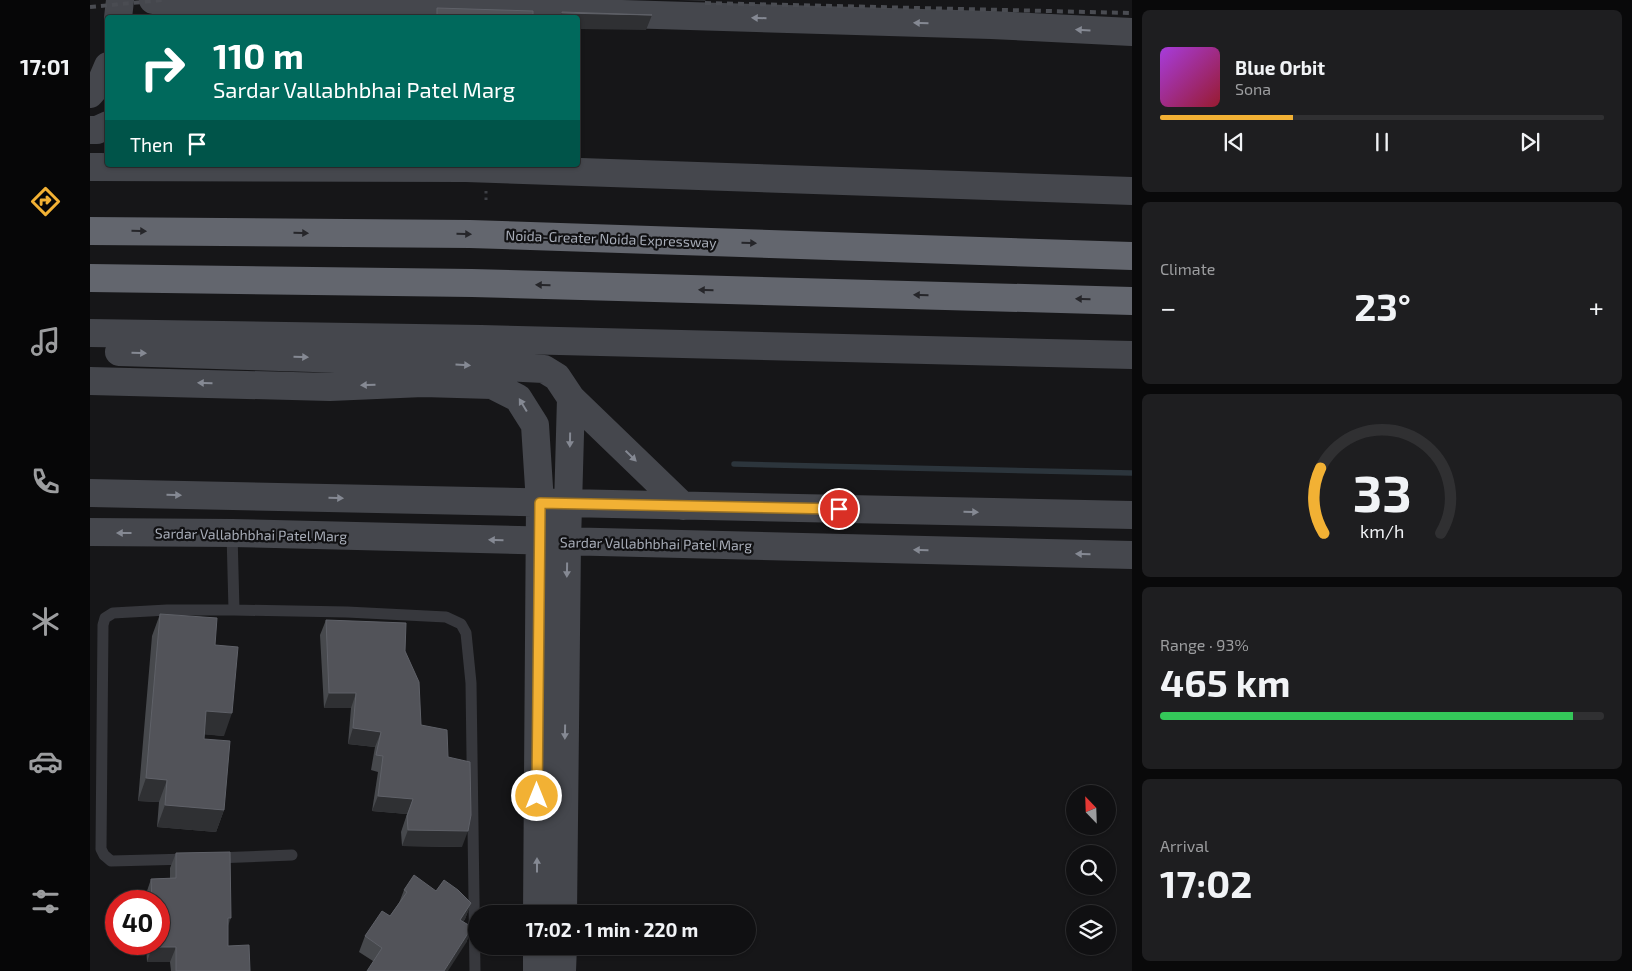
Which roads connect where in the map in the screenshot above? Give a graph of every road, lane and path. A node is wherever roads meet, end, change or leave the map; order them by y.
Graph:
1 (120, 0) edge
2 (142, 0) edge
3 (153, 0) edge
4 (230, 10) edge
5 (118, 15) edge
6 (141, 15) edge
7 (484, 15) edge
8 (580, 17) edge
9 (1132, 32) edge
10 (105, 73) edge
11 (90, 94) edge
12 (105, 126) edge
13 (90, 130) edge
14 (90, 167) edge
15 (1132, 191) edge
16 (90, 230) edge
17 (1132, 256) edge
18 (90, 278) edge
19 (1132, 301) edge
20 (90, 333) edge
21 (90, 351) edge
22 (1132, 355) edge
23 (90, 381) edge
24 (571, 398) junction
25 (90, 493) edge
26 (540, 503) junction
27 (568, 504) junction
28 (683, 506) junction
29 (1132, 515) edge
30 (90, 532) edge
31 (232, 533) junction
32 (539, 542) junction
33 (567, 542) junction
34 (1132, 555) edge
35 (234, 610) junction
36 (292, 855) dead end
37 (537, 905) edge
38 (563, 905) edge
39 (537, 955) edge
40 (563, 955) edge
41 (475, 971) edge
42 (537, 971) edge
43 (562, 971) edge

1 - 5 street
2 - 6 street
3 - 4 street
7 -> 4 street
9 -> 8 street
10 - 11 street
12 - 13 street
14 - 15 street
16 -> 17 highway, Noida-Greater Noida Expressway
19 -> 18 highway
20 - 22 street
21 -> 24 street
26 -> 23 street
24 -> 27 street
24 -> 28 street
25 -> 26 street
26 - 27 street
26 - 32 street
27 - 28 street
27 - 33 street
28 -> 29 street
31 -> 30 street, Sardar Vallabhbhai Patel Marg
32 -> 31 street, Sardar Vallabhbhai Patel Marg
31 - 35 lane
32 - 33 street, Sardar Vallabhbhai Patel Marg
37 -> 32 street
34 -> 33 street, Sardar Vallabhbhai Patel Marg
33 -> 38 street
35 - 36 lane
35 - 41 lane
39 - 42 street
40 - 43 street

